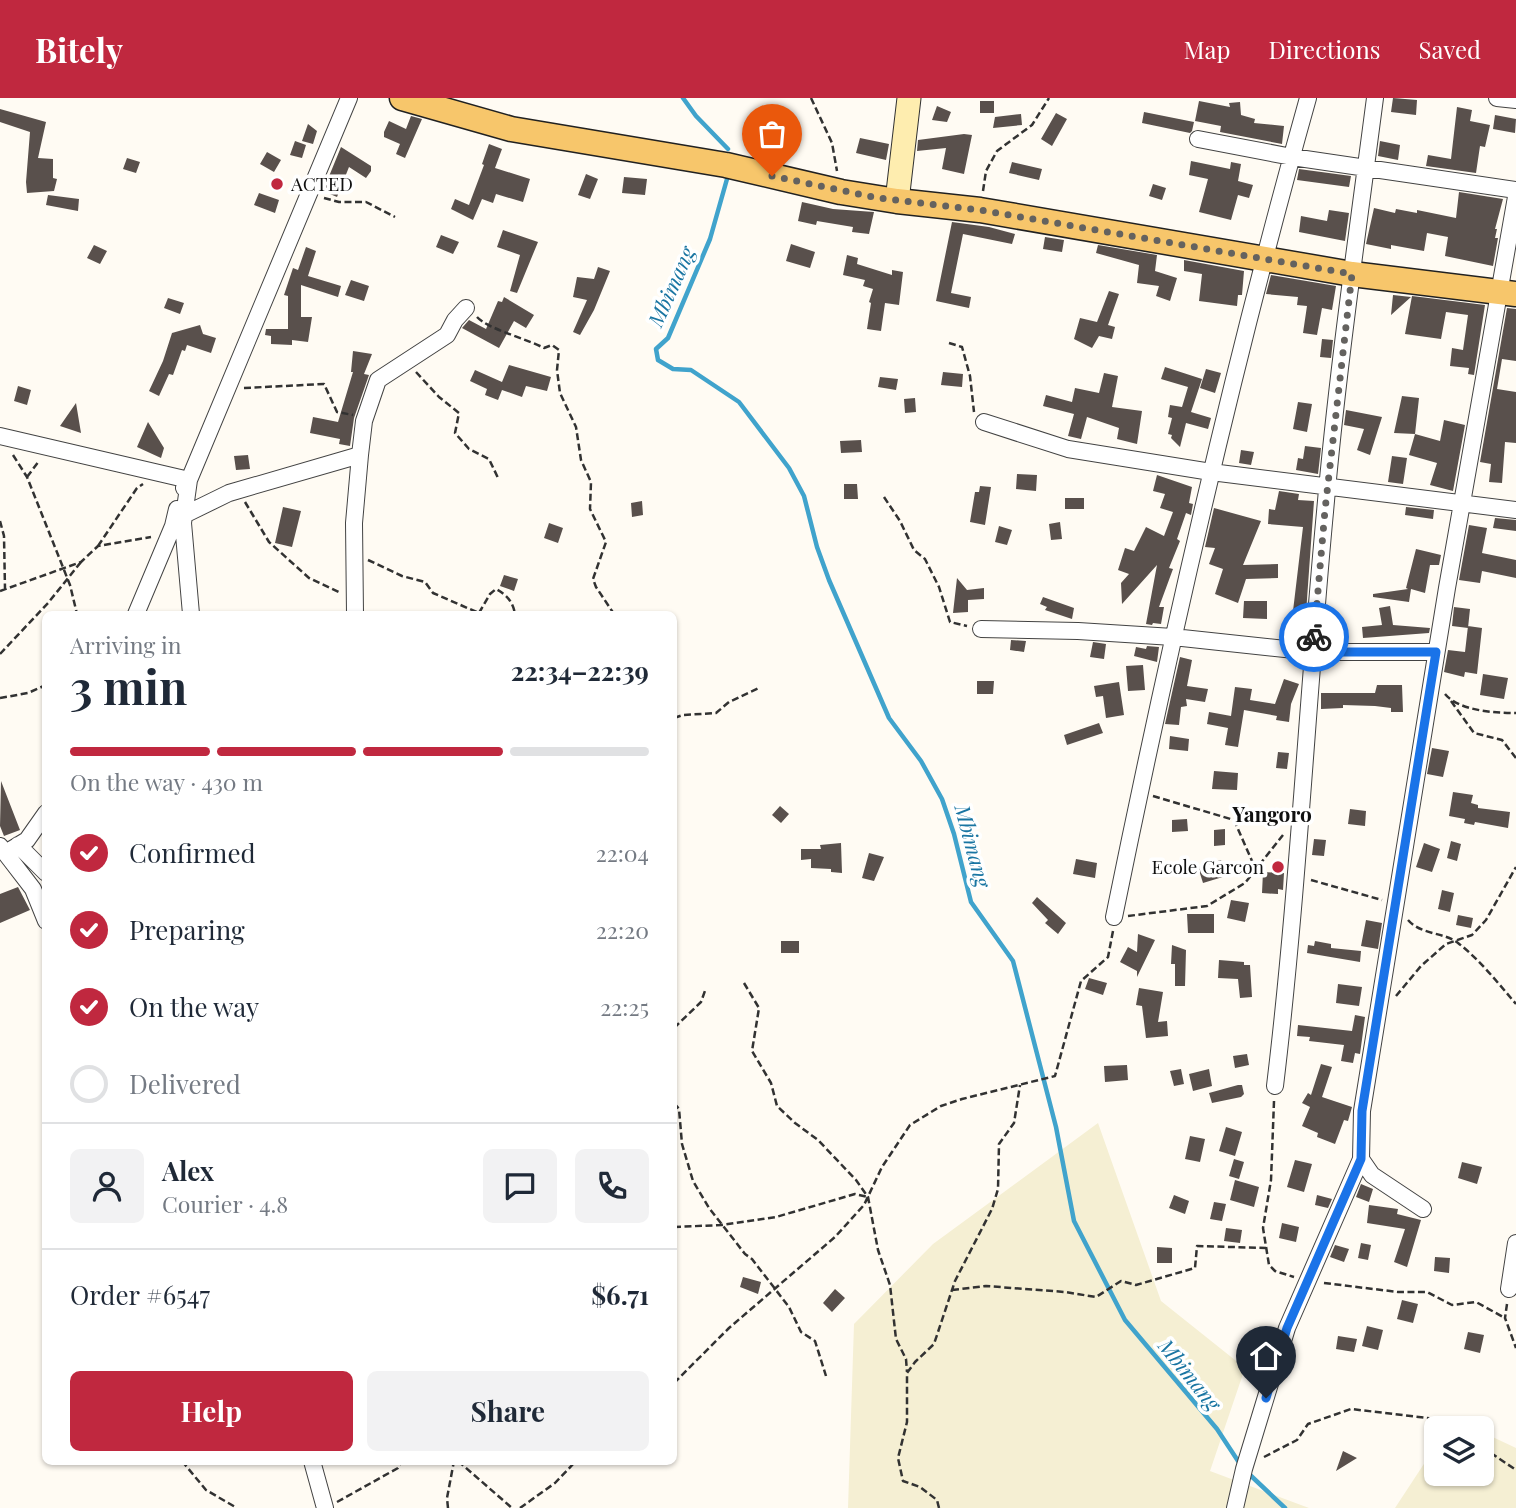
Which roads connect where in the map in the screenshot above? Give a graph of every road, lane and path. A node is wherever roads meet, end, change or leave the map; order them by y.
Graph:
1 (349, 98) edge
2 (402, 98) edge
3 (811, 98) edge
4 (909, 98) edge
5 (1049, 98) edge
6 (1308, 98) edge
7 (1375, 98) edge
8 (1497, 98) edge
9 (1516, 100) edge
10 (1198, 139) dead end
11 (1292, 157) junction
12 (1366, 167) junction
13 (1516, 190) edge
14 (841, 192) junction
15 (307, 193) junction
16 (1516, 197) edge
17 (897, 201) junction
18 (980, 210) junction
19 (396, 217) dead end
20 (1265, 258) junction
21 (1352, 274) junction
22 (1508, 293) edge
23 (466, 308) joint
24 (949, 343) dead end
25 (410, 358) junction
26 (227, 388) junction
27 (365, 418) junction
28 (984, 422) joint
29 (0, 436) edge
30 (50, 447) junction
31 (360, 455) junction
32 (1210, 472) junction
33 (161, 473) junction
34 (27, 477) junction
35 (189, 480) junction
36 (499, 480) dead end
37 (1327, 488) junction
38 (235, 492) junction
39 (884, 497) dead end
40 (1462, 504) junction
41 (1516, 510) edge
42 (0, 521) edge
43 (178, 521) junction
44 (98, 546) junction
45 (354, 551) junction
46 (81, 562) junction
47 (61, 569) junction
48 (66, 579) junction
49 (5, 589) junction
50 (0, 591) edge
51 (355, 607) edge
52 (76, 611) edge
53 (137, 611) edge
54 (191, 611) edge
55 (472, 611) edge
56 (480, 611) edge
57 (515, 611) edge
58 (612, 611) edge
59 (981, 629) joint
60 (1173, 637) junction
61 (1313, 652) junction
62 (1436, 652) junction
63 (0, 654) edge
64 (1432, 677) junction
65 (42, 687) edge
66 (759, 688) dead end
67 (0, 698) edge
68 (1451, 701) junction
69 (1516, 713) edge
70 (677, 717) edge
71 (1516, 758) edge
72 (1141, 783) junction
73 (1301, 809) junction
74 (42, 819) edge
75 (8, 848) edge
76 (1516, 867) edge
77 (42, 870) edge
78 (1256, 870) junction
79 (1296, 875) junction
80 (1395, 904) junction
81 (42, 911) edge
82 (1114, 917) junction
83 (1456, 941) junction
84 (744, 983) dead end
85 (706, 988) dead end
86 (1516, 1004) edge
87 (1376, 1019) junction
88 (677, 1025) edge
89 (1020, 1085) junction
90 (1275, 1086) dead end
91 (677, 1108) edge
92 (1361, 1159) junction
93 (868, 1196) junction
94 (1423, 1209) dead end
95 (722, 1225) junction
96 (677, 1227) edge
97 (1516, 1242) edge
98 (1266, 1248) dead end
99 (1509, 1289) joint
100 (773, 1290) junction
101 (951, 1290) junction
102 (1516, 1348) edge
103 (907, 1373) junction
104 (826, 1376) dead end
105 (677, 1379) edge
106 (1424, 1418) edge
107 (1252, 1445) junction
108 (1494, 1455) edge
109 (185, 1465) edge
110 (313, 1465) edge
111 (400, 1465) edge
112 (455, 1465) edge
113 (461, 1465) edge
114 (572, 1465) edge
115 (1516, 1470) edge
116 (325, 1507) edge
117 (237, 1508) edge
118 (447, 1508) edge
119 (512, 1508) edge
120 (520, 1508) edge
121 (939, 1508) edge
122 (1235, 1508) edge

1 - 15 street
2 - 14 main road
3 - 14 path
4 - 17 street
5 - 18 path
6 - 11 street
7 - 12 street
8 - 9 street
10 - 11 street
11 - 12 street
11 - 20 street
12 - 13 street
12 - 21 street
14 - 17 main road
15 - 19 path
15 - 26 street
16 - 22 street
17 - 18 main road
18 - 20 main road
20 - 21 main road
20 - 32 street
21 - 22 main road
21 - 37 street
22 - 40 street
23 - 25 street
23 - 58 path
24 - 28 path
25 - 27 street
25 - 36 path
26 - 27 path
26 - 35 street
27 - 31 street
28 - 32 street
29 - 30 street
29 - 34 path
30 - 33 street
30 - 34 path
31 - 38 street
31 - 45 street
32 - 37 street
32 - 60 street
33 - 35 street
33 - 44 path
34 - 47 path
35 - 43 street
37 - 40 street
37 - 61 street
38 - 43 street
38 - 51 path
39 - 59 path
40 - 41 street
40 - 62 street
42 - 49 path
43 - 44 path
43 - 53 street
43 - 54 street
44 - 46 path
45 - 51 street
45 - 55 path
46 - 47 path
46 - 48 path
47 - 48 path
47 - 49 path
48 - 52 path
48 - 63 path
49 - 50 path
56 - 57 path
59 - 60 street
60 - 61 street
60 - 72 street
61 - 62 street
61 - 73 street
62 - 64 street
64 - 68 path
64 - 80 street
65 - 67 path
66 - 70 path
68 - 69 path
68 - 71 path
72 - 78 path
72 - 82 street
73 - 78 path
73 - 79 street
74 - 75 street
75 - 77 street
75 - 81 street
76 - 83 path
78 - 82 path
79 - 80 path
79 - 90 street
80 - 83 path
80 - 87 street
82 - 89 path
83 - 86 path
83 - 87 path
84 - 93 path
85 - 88 path
87 - 92 street
89 - 93 path
89 - 101 path
91 - 95 path
92 - 94 street
92 - 107 street
93 - 95 path
93 - 100 path
93 - 103 path
95 - 96 path
95 - 100 path
97 - 99 street
98 - 101 path
99 - 102 path
100 - 104 path
100 - 105 path
101 - 103 path
103 - 121 path
106 - 107 path
107 - 122 street
108 - 115 path
109 - 117 path
110 - 116 street
111 - 116 path
112 - 118 path
113 - 119 path
114 - 120 path

